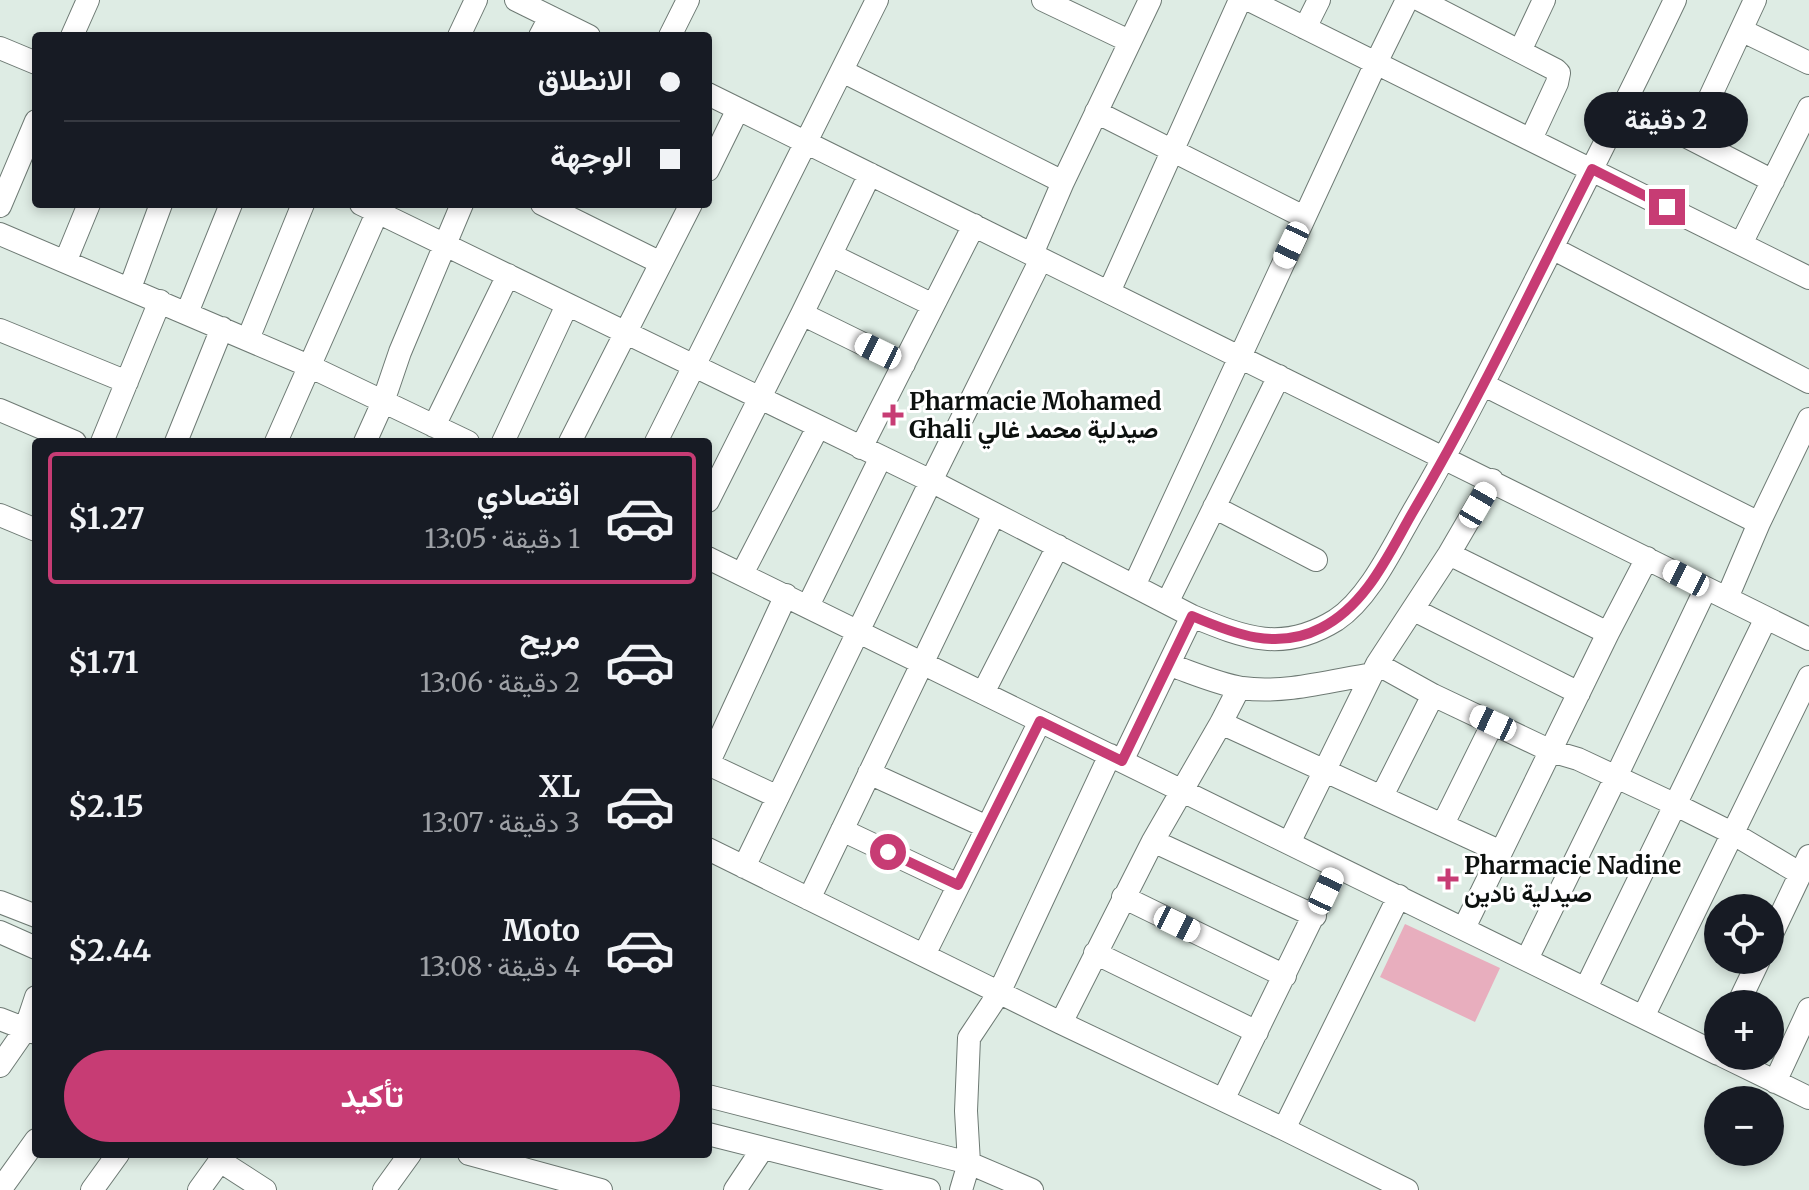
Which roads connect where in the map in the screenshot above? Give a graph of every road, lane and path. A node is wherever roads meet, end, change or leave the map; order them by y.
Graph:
1 (88, 0) edge
2 (476, 0) edge
3 (516, 0) edge
4 (688, 0) edge
5 (1043, 0) edge
6 (1150, 0) edge
7 (1240, 0) edge
8 (1249, 0) edge
9 (1319, 0) edge
10 (1407, 0) edge
11 (1420, 0) edge
12 (1544, 0) edge
13 (1675, 0) edge
14 (1755, 0) edge
15 (874, 1) edge
16 (545, 26) edge
17 (1305, 28) junction
18 (1741, 30) junction
19 (74, 32) edge
20 (461, 32) edge
21 (571, 32) edge
22 (672, 32) edge
23 (1129, 41) junction
24 (0, 48) edge
25 (1520, 51) junction
26 (32, 61) edge
27 (1376, 63) junction
28 (1809, 63) edge
29 (842, 71) junction
30 (712, 96) edge
31 (1625, 105) junction
32 (1809, 108) edge
33 (738, 109) junction
34 (1096, 112) junction
35 (32, 130) edge
36 (1691, 138) junction
37 (1531, 139) junction
38 (805, 141) junction
39 (1172, 151) junction
40 (712, 162) edge
41 (1592, 169) junction
42 (870, 174) junction
43 (1773, 181) junction
44 (1063, 182) junction
45 (0, 206) edge
46 (87, 208) edge
47 (160, 208) edge
48 (229, 208) edge
49 (301, 208) edge
50 (373, 208) edge
51 (375, 208) edge
52 (460, 208) edge
53 (550, 208) edge
54 (689, 208) edge
55 (1304, 217) junction
56 (974, 225) junction
57 (0, 234) edge
58 (1741, 244) junction
59 (446, 245) junction
60 (1552, 248) junction
61 (831, 255) junction
62 (1036, 256) junction
63 (66, 260) junction
64 (661, 263) junction
65 (1807, 273) edge
66 (508, 275) junction
67 (130, 288) junction
68 (1109, 292) junction
69 (160, 301) junction
70 (567, 305) junction
71 (933, 305) junction
72 (187, 313) junction
73 (802, 314) junction
74 (222, 328) junction
75 (0, 330) edge
76 (627, 332) junction
77 (248, 339) junction
78 (1240, 357) junction
79 (904, 364) junction
80 (309, 366) junction
81 (694, 366) junction
82 (1279, 376) junction
83 (127, 382) junction
84 (1809, 382) edge
85 (1484, 385) junction
86 (760, 398) junction
87 (383, 402) junction
88 (0, 410) edge
89 (1809, 419) edge
90 (818, 427) junction
91 (439, 433) edge
92 (66, 438) edge
93 (104, 438) edge
94 (178, 438) edge
95 (278, 438) edge
96 (367, 438) edge
97 (505, 438) edge
98 (572, 438) edge
99 (658, 438) edge
100 (871, 452) junction
101 (1446, 457) junction
102 (1800, 459) edge
103 (1492, 480) junction
104 (931, 481) junction
105 (712, 493) edge
106 (1214, 507) junction
107 (994, 514) junction
108 (0, 515) edge
109 (1759, 523) junction
110 (32, 528) edge
111 (1058, 546) junction
112 (1449, 554) junction
113 (1647, 558) junction
114 (712, 560) edge
115 (1316, 560) dead end
116 (742, 574) junction
117 (1134, 586) junction
118 (1706, 588) junction
119 (786, 595) junction
120 (1727, 598) junction
121 (1167, 603) junction
122 (808, 606) junction
123 (1414, 610) junction
124 (1192, 616) junction
125 (1766, 618) junction
126 (859, 631) junction
127 (1608, 633) junction
128 (1809, 639) edge
129 (922, 662) junction
130 (1170, 665) junction
131 (1374, 669) junction
132 (1809, 677) edge
133 (1239, 688) junction
134 (983, 693) junction
135 (1579, 693) junction
136 (1433, 695) junction
137 (1040, 721) junction
138 (1221, 723) junction
139 (1493, 723) junction
140 (1551, 751) junction
141 (712, 755) edge
142 (1116, 758) junction
143 (712, 766) edge
144 (1324, 770) junction
145 (869, 773) junction
146 (1616, 777) junction
147 (1181, 791) junction
148 (1382, 796) junction
149 (778, 797) junction
150 (1676, 805) junction
151 (1443, 824) junction
152 (987, 827) junction
153 (842, 830) junction
154 (1732, 833) junction
155 (1153, 841) junction
156 (1289, 843) junction
157 (712, 851) edge
158 (1501, 852) junction
159 (1805, 865) edge
160 (744, 867) junction
161 (1337, 867) junction
162 (958, 885) junction
163 (1399, 896) junction
164 (1123, 897) junction
165 (809, 899) junction
166 (0, 902) edge
167 (1784, 909) edge
168 (32, 914) edge
169 (1315, 916) junction
170 (1464, 928) junction
171 (0, 932) edge
172 (32, 946) edge
173 (1095, 953) junction
174 (924, 955) junction
175 (1527, 959) junction
176 (1285, 976) junction
177 (1586, 988) junction
178 (999, 993) junction
179 (1809, 1009) edge
180 (1643, 1017) junction
181 (0, 1019) edge
182 (1061, 1023) junction
183 (30, 1031) edge
184 (1257, 1032) junction
185 (1704, 1045) edge
186 (0, 1066) edge
187 (1752, 1070) edge
188 (1775, 1082) junction
189 (712, 1097) edge
190 (1809, 1098) edge
191 (1223, 1100) junction
192 (1284, 1129) junction
193 (712, 1135) edge
194 (32, 1146) edge
195 (763, 1148) junction
196 (115, 1158) edge
197 (221, 1158) edge
198 (223, 1158) edge
199 (407, 1158) edge
200 (480, 1158) edge
201 (969, 1163) junction
202 (554, 1184) edge
203 (0, 1190) edge
204 (92, 1190) edge
205 (199, 1190) edge
206 (265, 1190) edge
207 (384, 1190) edge
208 (601, 1190) edge
209 (735, 1190) edge
210 (929, 1190) edge
211 (961, 1190) edge
212 (1032, 1190) edge
213 (1407, 1190) edge

1 - 19 street
2 - 20 street
3 - 16 street
4 - 22 street
5 - 23 street
6 - 23 street
7 - 39 street
8 - 17 street
9 - 17 street
10 - 27 street
11 - 25 street
12 - 25 street
13 - 31 street
14 - 18 street
15 - 29 street
16 - 21 street
17 - 27 street
18 - 28 street
18 - 36 street
23 - 34 street
24 - 26 street
25 - 37 street
27 - 37 street
27 - 55 street
29 - 38 street
29 - 44 street
30 - 33 street
31 - 36 street
31 - 41 street
32 - 43 street
33 - 38 street
33 - 40 street
34 - 39 street
34 - 44 street
35 - 45 street
36 - 43 street
37 - 41 street
38 - 42 street
38 - 81 street
39 - 55 street
39 - 68 street
41 - 58 street
41 - 60 street
42 - 56 street
42 - 61 street
43 - 58 street
44 - 62 street
46 - 63 street
47 - 67 street
48 - 72 street
49 - 77 street
50 - 80 street
51 - 59 street
52 - 59 street
53 - 64 street
54 - 64 street
55 - 78 street
56 - 62 street
56 - 71 street
57 - 63 street
58 - 65 street
59 - 66 street
59 - 87 street
60 - 84 street
60 - 85 street
61 - 71 street
61 - 73 street
62 - 68 street
62 - 104 street
63 - 67 street
64 - 76 street
66 - 70 street
66 - 91 street
67 - 69 street
68 - 78 street
69 - 72 street
69 - 83 street
70 - 76 street
70 - 97 street
71 - 79 street
72 - 74 street
73 - 79 street
73 - 86 street
74 - 77 street
74 - 94 street
75 - 83 street
76 - 81 street
76 - 98 street
77 - 80 street
78 - 82 street
78 - 117 street
79 - 100 street
80 - 87 street
80 - 95 street
81 - 86 street
81 - 99 street
82 - 101 street
82 - 106 street
83 - 93 street
85 - 101 street
85 - 109 street
86 - 90 street
86 - 105 street
87 - 91 street
87 - 96 street
88 - 92 street
89 - 102 street
90 - 100 street
90 - 116 street
100 - 104 street
100 - 122 street
101 - 103 street
101 - 124 street
102 - 109 street
103 - 112 street
103 - 113 street
104 - 107 street
104 - 126 street
106 - 115 street
106 - 121 street
107 - 111 street
107 - 129 street
108 - 110 street
109 - 120 street
111 - 117 street
111 - 134 street
112 - 123 street
112 - 127 street
113 - 118 street
113 - 127 street
114 - 116 street
116 - 119 street
117 - 121 street
118 - 120 street
118 - 146 street
119 - 122 street
119 - 141 street
120 - 125 street
121 - 124 street
122 - 126 street
123 - 131 street
123 - 135 street
124 - 130 street
125 - 128 street
125 - 150 street
126 - 129 street
126 - 149 street
127 - 135 street
129 - 134 street
129 - 145 street
130 - 133 street
130 - 142 street
131 - 133 street
131 - 136 street
131 - 144 street
132 - 154 street
133 - 138 street
134 - 137 street
135 - 140 street
136 - 139 street
136 - 148 street
137 - 142 street
137 - 152 street
138 - 144 street
138 - 147 street
139 - 140 street
139 - 151 street
140 - 146 street
140 - 158 street
142 - 147 street
142 - 178 street
143 - 149 street
144 - 148 street
144 - 156 street
145 - 152 street
145 - 153 street
146 - 150 street
146 - 175 street
147 - 155 street
147 - 156 street
148 - 151 street
149 - 160 street
150 - 154 street
150 - 177 street
151 - 158 street
152 - 162 street
153 - 162 street
153 - 165 street
154 - 159 street
154 - 180 street
155 - 164 street
155 - 169 street
156 - 161 street
157 - 160 street
158 - 170 street
159 - 167 street
160 - 165 street
161 - 163 street
161 - 169 street
162 - 174 street
163 - 170 street
163 - 192 street
164 - 173 street
164 - 176 street
165 - 174 street
166 - 168 street
169 - 176 street
170 - 175 street
171 - 172 street
173 - 182 street
173 - 184 street
174 - 178 street
175 - 177 street
176 - 184 street
177 - 180 street
178 - 182 street
178 - 201 street
179 - 188 street
180 - 185 street
181 - 183 street
182 - 191 street
183 - 186 street
184 - 191 street
187 - 188 street
188 - 190 street
189 - 201 street
191 - 192 street
192 - 213 street
193 - 195 street
194 - 203 street
195 - 209 street
195 - 210 street
196 - 204 street
197 - 205 street
198 - 206 street
199 - 207 street
200 - 202 street
201 - 211 street
201 - 212 street
202 - 208 street

